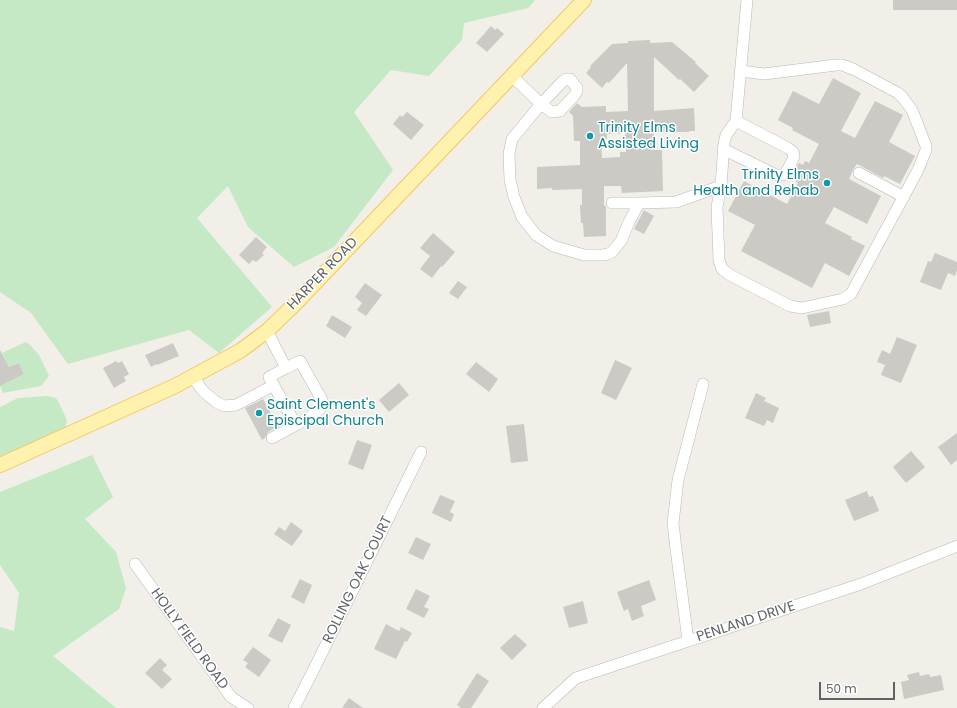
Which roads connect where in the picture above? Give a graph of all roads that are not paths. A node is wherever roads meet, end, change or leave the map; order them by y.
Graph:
1 (584, 0) edge
2 (747, 0) edge
3 (741, 71) junction
4 (512, 76) junction
5 (736, 120) junction
6 (723, 149) junction
7 (859, 173) dead end
8 (721, 186) junction
9 (904, 197) junction
10 (639, 203) junction
11 (612, 204) dead end
12 (267, 331) junction
13 (286, 368) junction
14 (193, 377) junction
15 (703, 384) dead end
16 (274, 385) junction
17 (296, 425) junction
18 (272, 438) dead end
19 (421, 452) dead end
20 (0, 465) edge
21 (957, 546) edge
22 (135, 564) dead end
23 (688, 640) junction
24 (248, 708) edge
25 (294, 708) edge
26 (543, 708) edge

1 - 4 main road, HARPER ROAD
2 - 3 street
3 - 5 street
3 - 9 street
4 - 10 street
4 - 12 main road, HARPER ROAD
5 - 6 street
5 - 6 street
6 - 8 street
7 - 9 street
8 - 9 street
8 - 10 street
10 - 11 street
12 - 13 street
12 - 14 main road, HARPER ROAD
13 - 16 street
13 - 17 street
14 - 16 street
14 - 20 main road, HARPER ROAD
15 - 23 street
16 - 17 street
17 - 18 street
19 - 25 street, ROLLING OAK COURT
21 - 23 street, PENLAND DRIVE
22 - 24 street, HOLLY FIELD ROAD
23 - 26 street, PENLAND DRIVE

